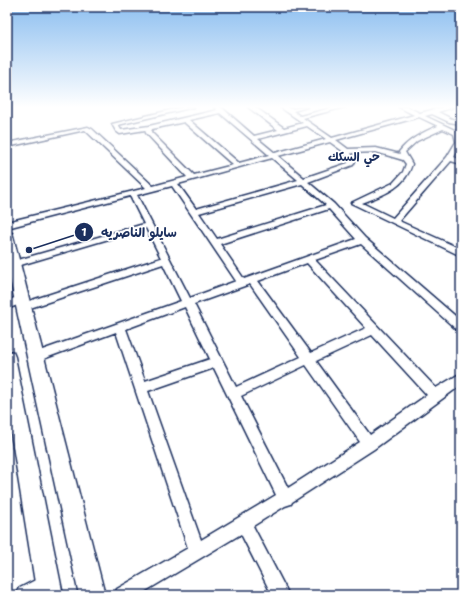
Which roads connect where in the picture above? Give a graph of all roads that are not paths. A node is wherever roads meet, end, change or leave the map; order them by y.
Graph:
1 (51, 135) edge
2 (94, 135) edge
3 (151, 135) edge
4 (203, 135) edge
5 (250, 135) edge
6 (264, 135) edge
7 (324, 135) edge
8 (349, 135) edge
9 (422, 135) edge
10 (457, 135) edge
11 (253, 138) junction
12 (331, 140) junction
13 (7, 144) edge
14 (347, 151) junction
15 (274, 156) junction
16 (404, 158) junction
17 (450, 158) junction
18 (461, 162) edge
19 (239, 166) junction
20 (192, 178) junction
21 (303, 181) junction
22 (174, 184) junction
23 (152, 189) junction
24 (133, 194) junction
25 (331, 206) junction
26 (194, 212) junction
27 (394, 221) junction
28 (7, 225) edge
29 (148, 225) junction
30 (7, 236) edge
31 (362, 240) junction
32 (214, 243) junction
33 (461, 253) edge
34 (166, 260) junction
35 (309, 260) junction
36 (14, 264) junction
37 (247, 281) junction
38 (187, 303) junction
39 (18, 304) edge
40 (120, 327) junction
41 (461, 327) edge
42 (374, 329) junction
43 (7, 357) edge
44 (35, 357) junction
45 (309, 361) junction
46 (217, 362) junction
47 (461, 378) edge
48 (141, 388) junction
49 (233, 394) junction
50 (435, 395) junction
51 (369, 444) junction
52 (286, 498) junction
53 (244, 524) junction
54 (197, 551) junction
55 (49, 588) edge
56 (24, 595) edge
57 (92, 595) edge
58 (123, 595) edge
59 (281, 595) edge

1 - 13 street
2 - 23 street
3 - 20 street
4 - 19 street
5 - 11 street
6 - 11 street
7 - 12 street
8 - 12 street
9 - 16 street
10 - 17 street
11 - 15 street
12 - 14 street
12 - 15 street
14 - 16 street
14 - 21 street
15 - 19 street
15 - 21 street
16 - 27 street
17 - 18 street
17 - 27 street
19 - 20 street
20 - 22 street
21 - 25 street
21 - 26 street
22 - 23 street
22 - 26 street
23 - 24 street
24 - 28 street
24 - 29 street
25 - 31 street
25 - 32 street
26 - 32 street
27 - 33 street
29 - 34 street
29 - 36 street
30 - 36 street
31 - 35 street
31 - 41 street
32 - 37 street
34 - 38 street
34 - 39 street
35 - 37 street
35 - 42 street
36 - 39 street
37 - 38 street
37 - 45 street
38 - 40 street
38 - 46 street
39 - 44 street
40 - 44 street
40 - 48 street
42 - 45 street
42 - 50 street
43 - 55 street
44 - 57 street
45 - 49 street
45 - 51 street
46 - 48 street
46 - 49 street
47 - 50 street
48 - 54 street
49 - 52 street
50 - 51 street
51 - 52 street
52 - 53 street
53 - 54 street
53 - 59 street
54 - 58 street
55 - 56 street

